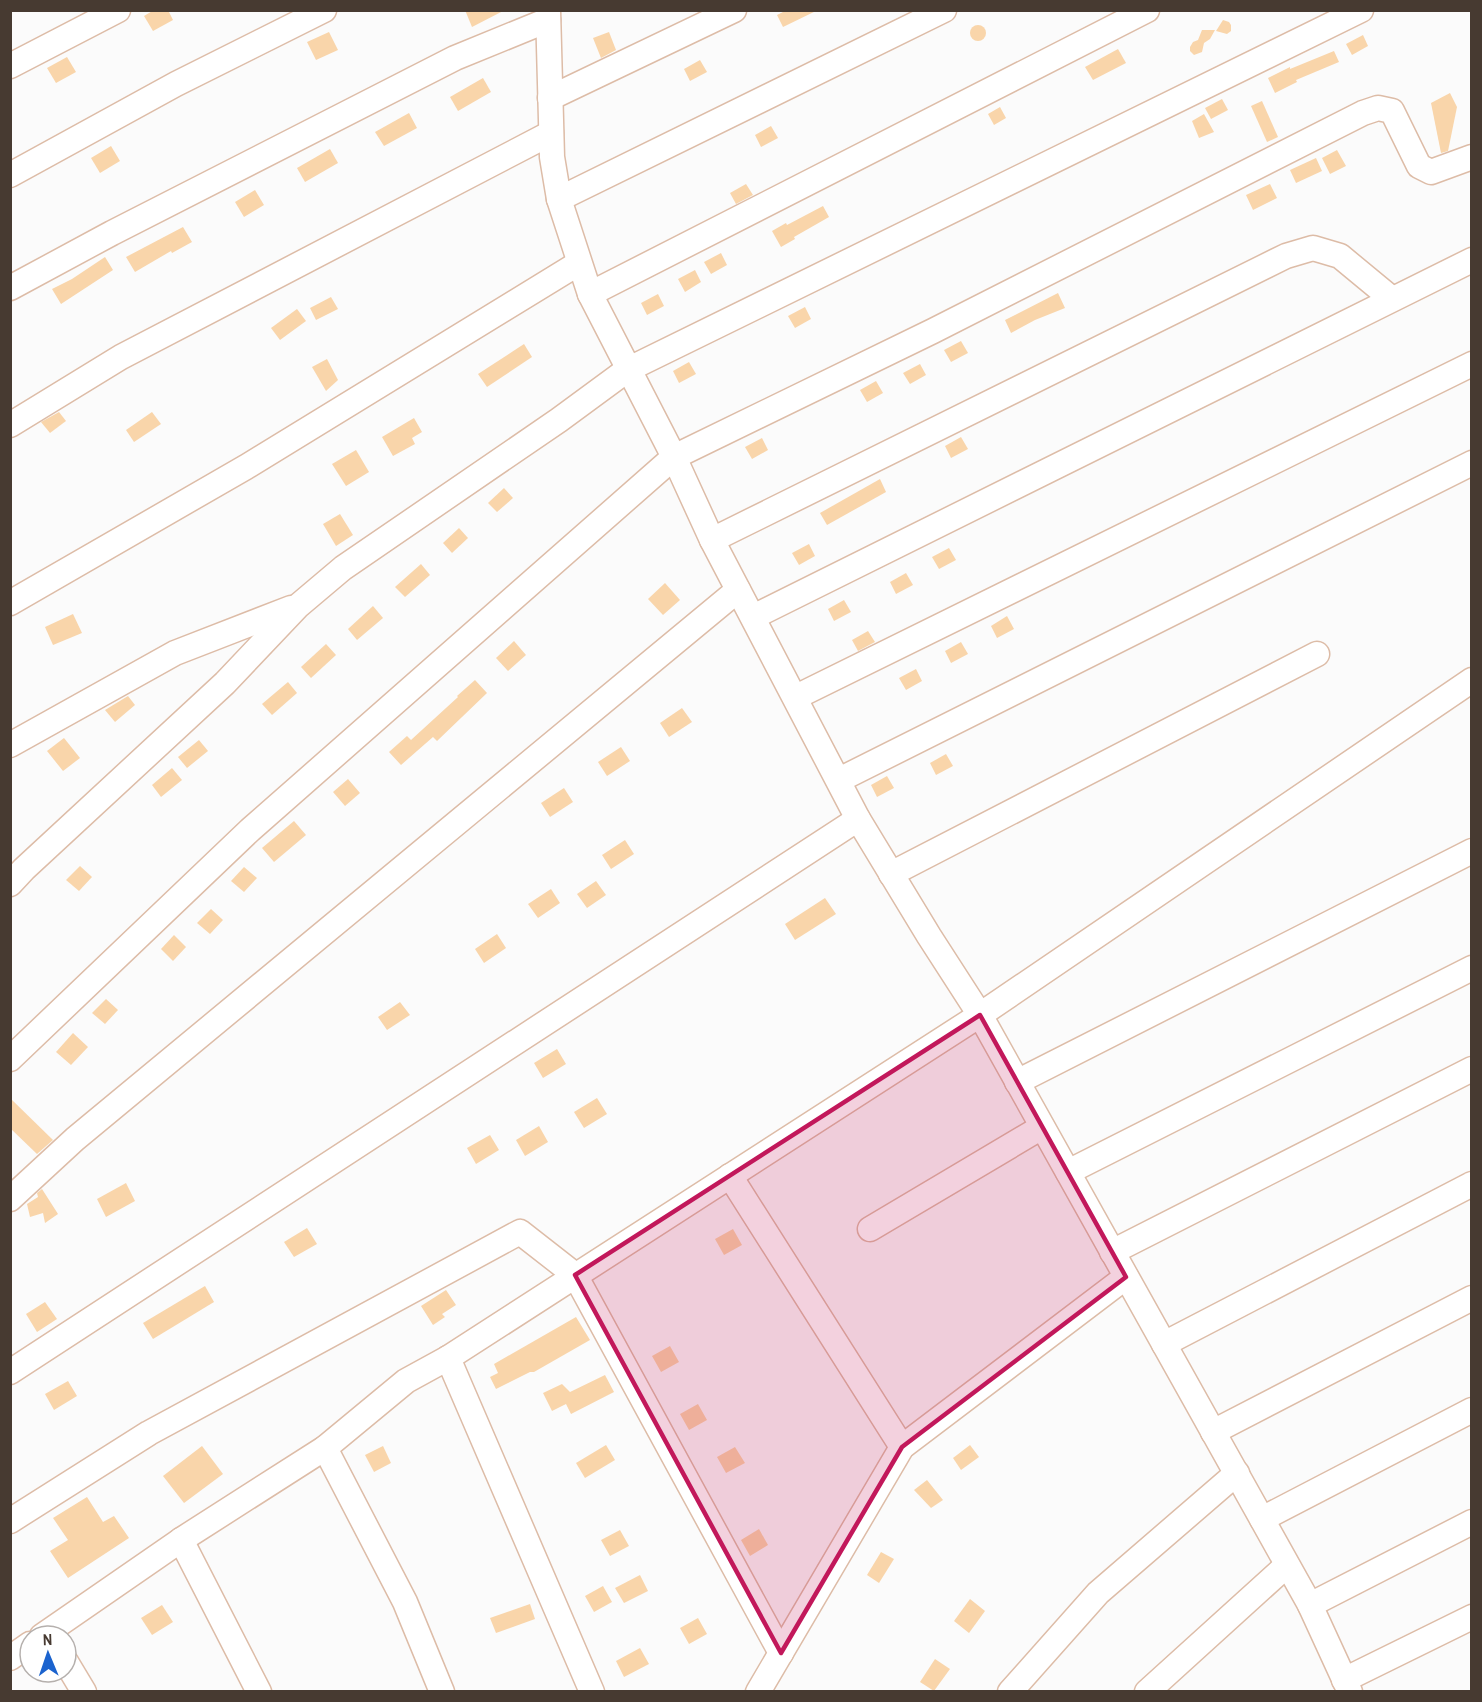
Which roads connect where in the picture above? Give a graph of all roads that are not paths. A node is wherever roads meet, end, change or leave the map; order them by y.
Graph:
1 (118, 10) edge
2 (324, 10) edge
3 (734, 10) edge
4 (944, 10) edge
5 (1147, 10) edge
6 (1361, 10) edge
7 (548, 15) edge
8 (10, 66) edge
9 (550, 98) junction
10 (551, 133) junction
11 (1472, 157) edge
12 (10, 176) edge
13 (559, 199) junction
14 (1472, 260) edge
15 (579, 263) junction
16 (10, 288) edge
17 (590, 294) junction
18 (1392, 299) junction
19 (1472, 364) edge
20 (627, 370) junction
21 (10, 425) edge
22 (674, 457) junction
23 (1472, 463) edge
24 (712, 540) junction
25 (738, 590) junction
26 (10, 603) edge
27 (298, 606) junction
28 (753, 617) junction
29 (1317, 654) dead end
30 (1472, 680) edge
31 (796, 697) junction
32 (10, 745) edge
33 (839, 780) junction
34 (858, 819) junction
35 (1472, 851) edge
36 (891, 874) junction
37 (10, 885) edge
38 (1472, 968) edge
39 (980, 1015) junction
40 (10, 1059) edge
41 (1472, 1069) edge
42 (1017, 1082) junction
43 (1042, 1127) junction
44 (1068, 1172) junction
45 (729, 1176) junction
46 (1472, 1184) edge
47 (10, 1199) edge
48 (870, 1229) dead end
49 (1112, 1252) junction
50 (575, 1275) junction
51 (1126, 1277) junction
52 (1472, 1298) edge
53 (1164, 1344) junction
54 (448, 1358) junction
55 (10, 1372) edge
56 (1472, 1410) edge
57 (1213, 1432) junction
58 (902, 1447) junction
59 (325, 1448) junction
60 (1237, 1473) junction
61 (1262, 1519) junction
62 (10, 1521) edge
63 (1472, 1522) edge
64 (181, 1540) junction
65 (1287, 1566) junction
66 (1310, 1605) junction
67 (1472, 1617) edge
68 (58, 1624) edge
69 (781, 1653) junction
70 (1347, 1686) edge
71 (259, 1692) edge
72 (442, 1692) edge
73 (592, 1692) edge
74 (758, 1692) edge
75 (1010, 1692) edge
76 (1147, 1692) edge

1 - 8 street
2 - 12 street
3 - 9 street
4 - 13 street
5 - 17 street
6 - 20 street
7 - 9 street
7 - 16 street
9 - 10 street
10 - 13 street
10 - 21 street
11 - 22 street
13 - 15 street
14 - 18 street
15 - 17 street
15 - 26 street
17 - 20 street
18 - 24 street
18 - 28 street
19 - 31 street
20 - 22 street
20 - 27 street
22 - 24 street
22 - 40 street
23 - 33 street
24 - 25 street
25 - 28 street
25 - 47 street
27 - 32 street
27 - 37 street
28 - 31 street
29 - 36 street
30 - 39 street
31 - 33 street
33 - 34 street
34 - 36 street
34 - 55 street
35 - 42 street
36 - 39 street
38 - 44 street
39 - 42 street
39 - 45 street
41 - 49 street
42 - 43 street
43 - 44 street
43 - 48 street
44 - 49 street
45 - 50 street
45 - 58 street
46 - 53 street
49 - 51 street
50 - 54 street
50 - 62 street
50 - 69 street
51 - 53 street
51 - 58 street
52 - 57 street
53 - 57 street
54 - 59 street
54 - 73 street
56 - 61 street
57 - 60 street
58 - 69 street
59 - 64 street
59 - 72 street
60 - 61 street
60 - 75 street
61 - 65 street
63 - 66 street
64 - 68 street
64 - 71 street
65 - 66 street
65 - 76 street
66 - 70 street
67 - 70 street
69 - 74 street

